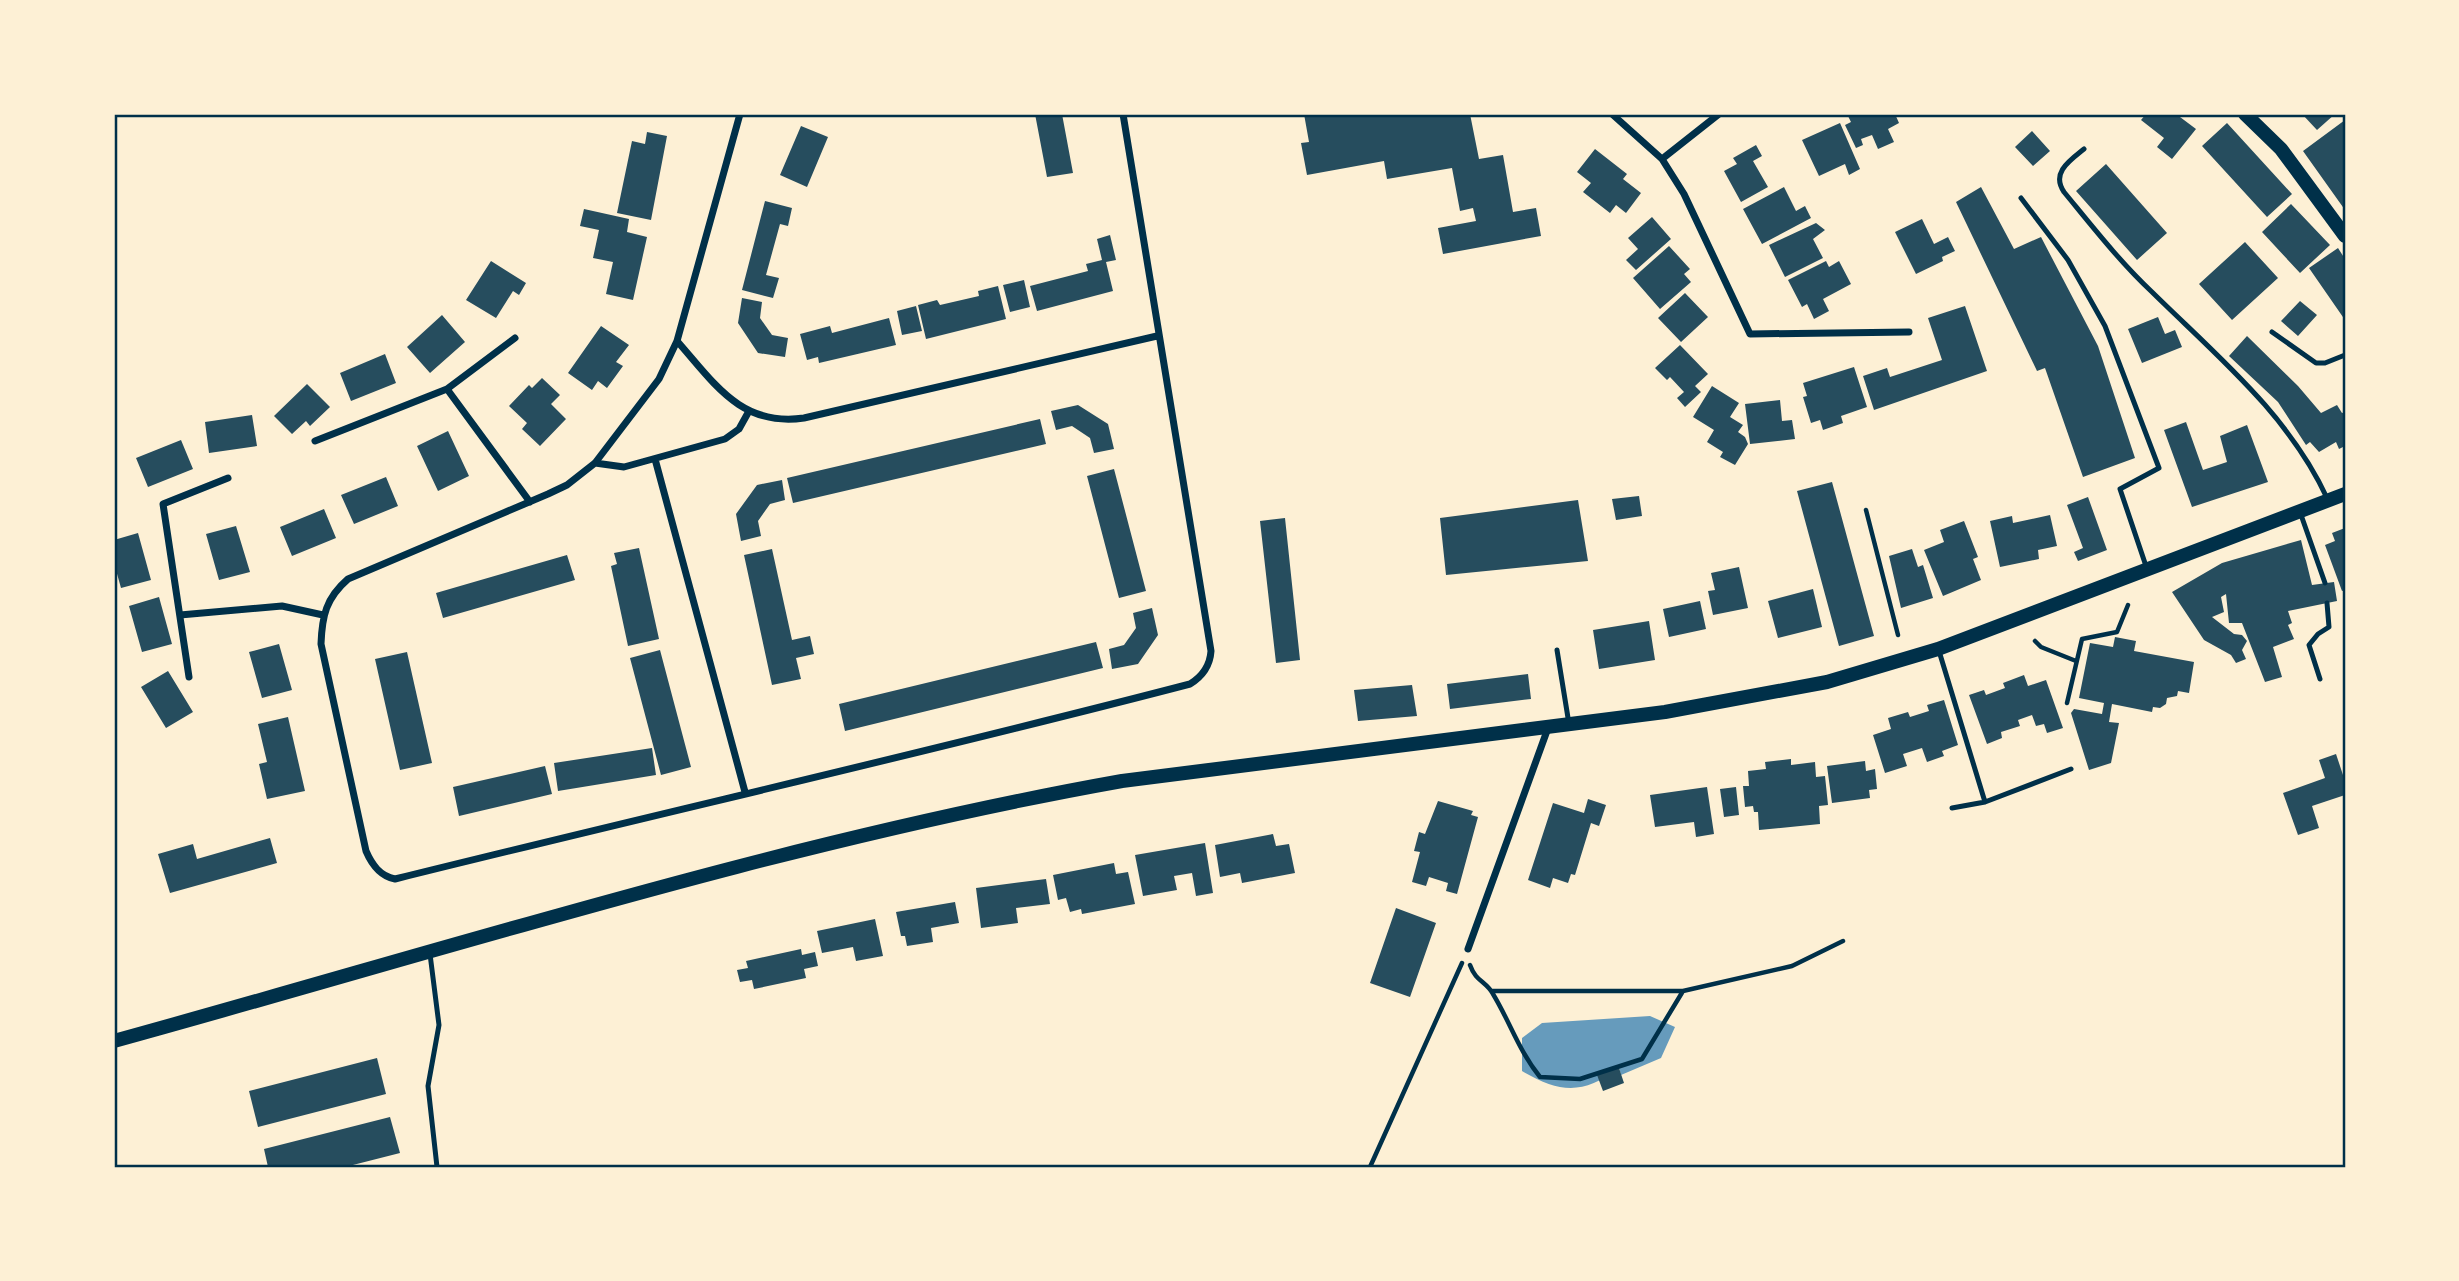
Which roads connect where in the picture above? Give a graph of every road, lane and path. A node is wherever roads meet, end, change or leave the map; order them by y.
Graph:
1 (740, 114) edge
2 (1123, 114) edge
3 (1612, 114) edge
4 (1719, 114) edge
5 (2253, 116) edge
6 (2084, 149) dead end
7 (1662, 159) junction
8 (2021, 198) dead end
9 (2345, 236) edge
10 (1909, 332) dead end
11 (2272, 332) dead end
12 (1157, 336) junction
13 (515, 338) dead end
14 (677, 341) junction
15 (2345, 355) edge
16 (447, 388) junction
17 (749, 411) junction
18 (315, 441) dead end
19 (655, 458) junction
20 (595, 463) junction
21 (228, 478) dead end
22 (2345, 494) edge
23 (2329, 500) junction
24 (530, 502) junction
25 (1866, 510) dead end
26 (2300, 512) junction
27 (2148, 571) junction
28 (2325, 583) dead end
29 (2327, 603) dead end
30 (2128, 605) dead end
31 (180, 615) junction
32 (323, 615) junction
33 (1898, 635) dead end
34 (2035, 641) dead end
35 (1938, 649) junction
36 (1557, 650) dead end
37 (2076, 661) junction
38 (189, 677) dead end
39 (2320, 679) dead end
40 (2067, 703) dead end
41 (1569, 724) junction
42 (1549, 727) junction
43 (2071, 769) dead end
44 (745, 792) junction
45 (1985, 802) junction
46 (1952, 808) dead end
47 (1843, 941) dead end
48 (430, 951) junction
49 (1467, 952) junction
50 (1492, 991) junction
51 (1683, 991) junction
52 (114, 1041) edge
53 (437, 1167) edge
54 (1370, 1167) edge

1 - 14 street
2 - 12 street
3 - 7 street
4 - 7 street
5 - 9 main road
6 - 23 lane
7 - 10 street
8 - 27 lane
11 - 15 lane
12 - 17 street
12 - 44 street
13 - 16 street
14 - 17 street
14 - 20 street
16 - 18 street
16 - 24 street
17 - 19 street
19 - 20 street
19 - 44 street
20 - 24 street
21 - 31 street
22 - 23 main road
23 - 26 main road
24 - 32 street
25 - 33 path
26 - 27 main road
26 - 28 lane
27 - 35 main road
29 - 39 lane
30 - 37 path
31 - 32 street
31 - 38 street
32 - 44 street
34 - 37 path
35 - 41 main road
35 - 45 lane
36 - 41 lane
37 - 40 path
41 - 42 main road
42 - 48 main road
42 - 49 street
43 - 45 lane
45 - 46 lane
47 - 51 path
48 - 52 main road
48 - 53 lane
49 - 50 path
49 - 54 path
50 - 51 path
50 - 51 path

